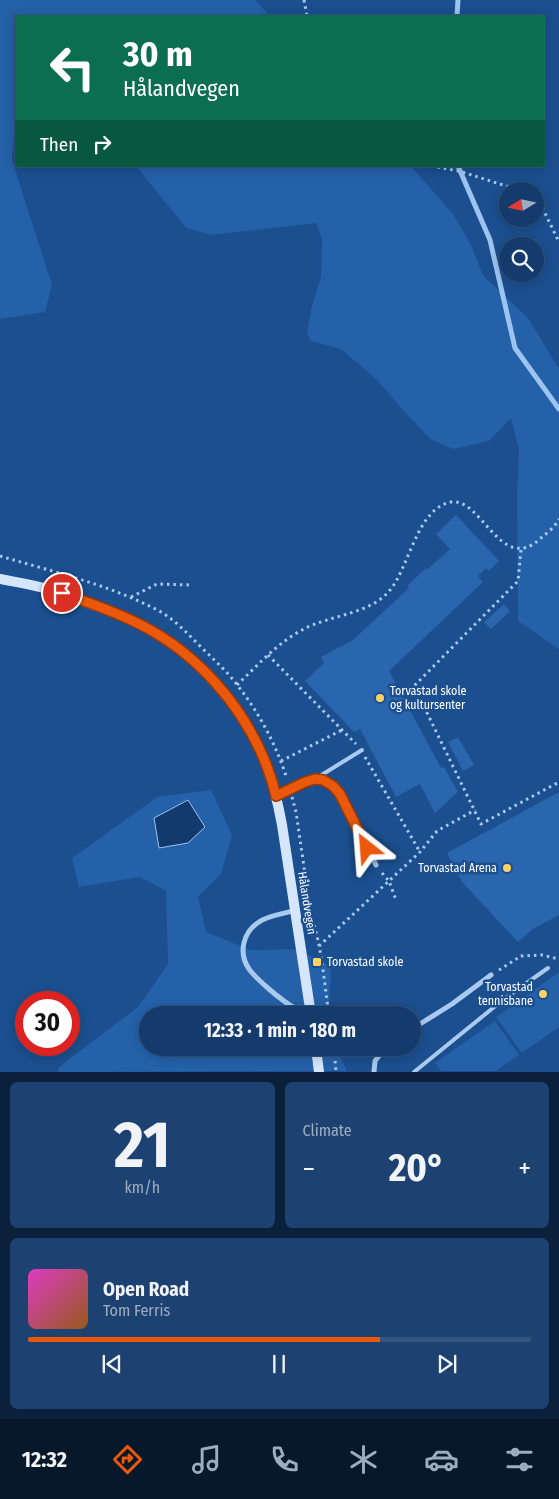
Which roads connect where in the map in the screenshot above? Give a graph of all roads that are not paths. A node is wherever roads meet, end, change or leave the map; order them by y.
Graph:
1 (0, 579) edge
2 (362, 750) road end
3 (315, 779) junction
4 (276, 796) junction
5 (376, 865) dead end
6 (296, 910) junction
7 (548, 968) dead end
8 (491, 975) road end
9 (292, 1006) edge
10 (310, 1006) edge
11 (421, 1023) edge
12 (317, 1056) edge
13 (378, 1056) edge
14 (319, 1072) edge
15 (374, 1072) edge
16 (414, 1072) edge

1 - 4 main road, Hålandvegen
2 - 3 lane
3 - 4 street
3 - 5 street
4 - 6 main road, Hålandvegen
6 - 9 street
6 - 10 main road, Hålandvegen
7 - 16 lane
8 - 11 street
12 - 14 main road
13 - 15 street

